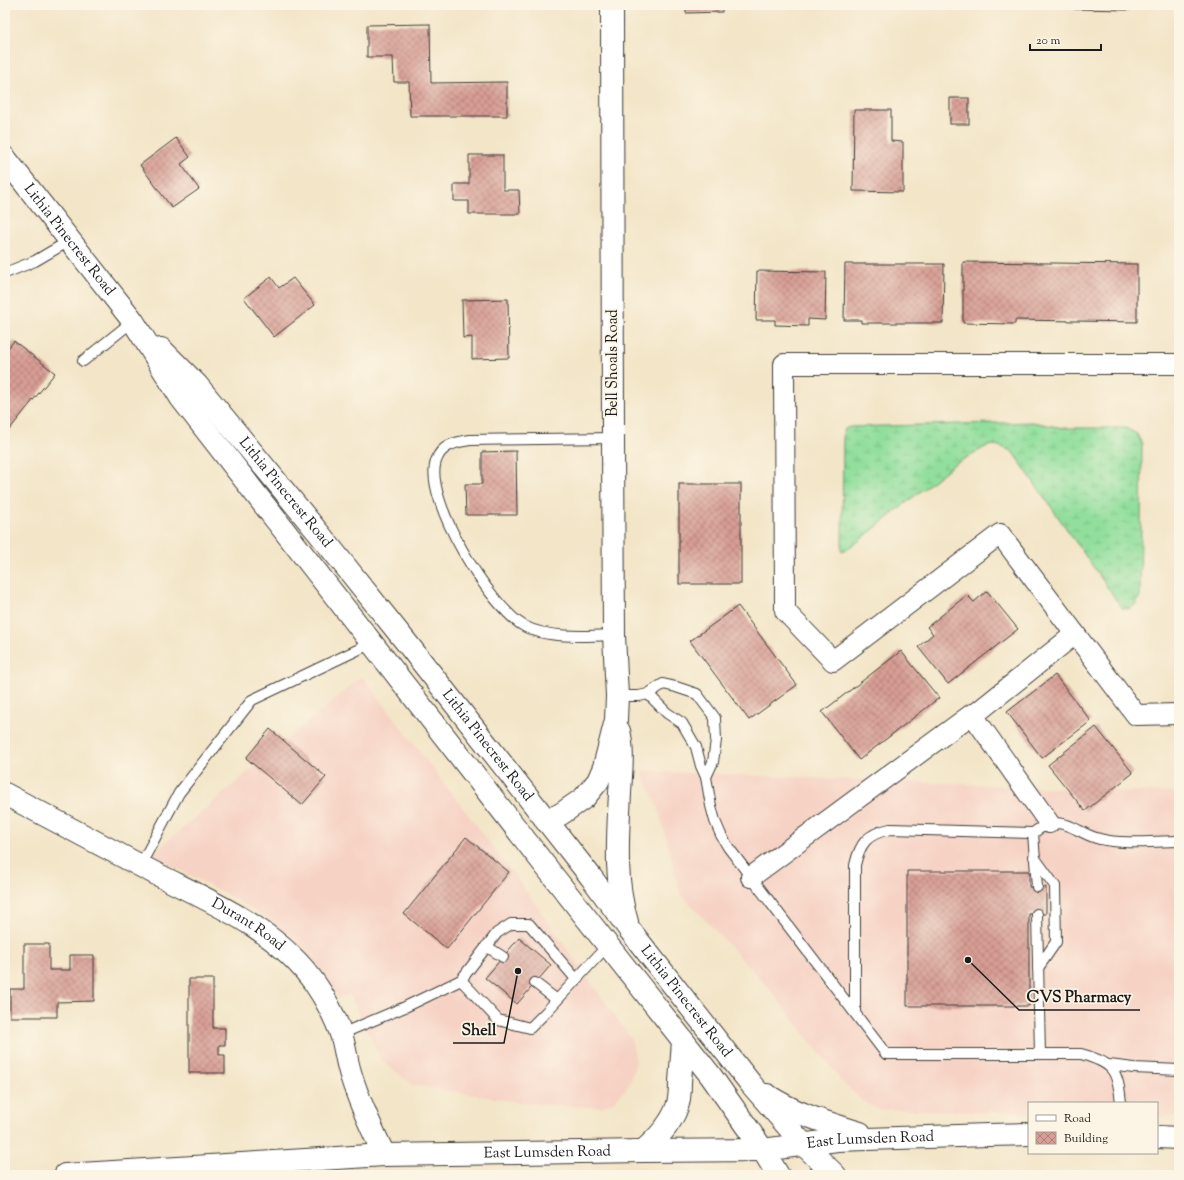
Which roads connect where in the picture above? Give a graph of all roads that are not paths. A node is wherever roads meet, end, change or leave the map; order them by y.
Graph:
1 (612, 5) edge
2 (5, 158) edge
3 (69, 241) junction
4 (5, 273) edge
5 (133, 321) junction
6 (83, 361) dead end
7 (1179, 364) edge
8 (613, 438) junction
9 (1075, 634) junction
10 (614, 635) junction
11 (372, 643) junction
12 (648, 694) junction
13 (617, 696) junction
14 (1179, 714) edge
15 (974, 715) junction
16 (616, 720) junction
17 (706, 777) junction
18 (5, 794) edge
19 (546, 821) junction
20 (1041, 828) junction
21 (1179, 841) edge
22 (1034, 857) junction
23 (140, 866) junction
24 (751, 877) junction
25 (1037, 887) dead end
26 (1037, 914) dead end
27 (629, 929) junction
28 (608, 945) junction
29 (486, 946) junction
30 (503, 957) dead end
31 (1038, 968) junction
32 (576, 979) junction
33 (461, 980) junction
34 (535, 983) dead end
35 (557, 1000) junction
36 (855, 1012) junction
37 (341, 1034) junction
38 (683, 1041) junction
39 (1040, 1054) junction
40 (1109, 1065) junction
41 (1179, 1070) edge
42 (750, 1084) junction
43 (1121, 1102) edge
44 (1028, 1134) edge
45 (1158, 1137) edge
46 (879, 1138) junction
47 (1179, 1138) edge
48 (803, 1144) junction
49 (763, 1150) junction
50 (642, 1151) junction
51 (384, 1155) junction
52 (65, 1175) edge
53 (778, 1175) edge
54 (835, 1175) edge

1 - 8 main road, Bell Shoals Road
2 - 3 main road, Lithia Pinecrest Road
3 - 4 lane
3 - 5 main road, Lithia Pinecrest Road
5 - 6 lane
5 - 11 main road, Lithia Pinecrest Road
5 - 19 main road, Lithia Pinecrest Road
7 - 9 street
8 - 10 main road, Bell Shoals Road
8 - 10 lane
9 - 14 street
9 - 15 street
10 - 13 main road, Bell Shoals Road
11 - 23 lane
11 - 28 main road, Lithia Pinecrest Road
12 - 13 lane
12 - 17 lane
12 - 17 lane
13 - 16 main road, Bell Shoals Road
15 - 20 street
15 - 24 street
16 - 19 main road
16 - 27 main road
17 - 24 lane
18 - 23 main road, Durant Road
19 - 27 main road, Lithia Pinecrest Road
20 - 21 lane
20 - 22 lane
20 - 36 lane
22 - 25 lane
22 - 31 lane
23 - 37 main road, Durant Road
24 - 36 lane
26 - 31 lane
27 - 42 main road, Lithia Pinecrest Road
28 - 32 lane
28 - 38 main road, Lithia Pinecrest Road
29 - 30 lane
29 - 32 lane
29 - 33 lane
31 - 39 lane
32 - 35 lane
33 - 35 lane
33 - 37 lane
34 - 35 lane
36 - 39 lane
37 - 51 main road, Durant Road
38 - 49 main road, Lithia Pinecrest Road
38 - 50 main road
39 - 40 lane
40 - 41 lane
40 - 43 lane
42 - 46 main road
42 - 48 main road, Lithia Pinecrest Road
44 - 46 main road, East Lumsden Road
45 - 47 main road
46 - 48 main road, East Lumsden Road
48 - 49 main road, East Lumsden Road
48 - 54 main road, Lithia Pinecrest Road
49 - 50 main road, East Lumsden Road
49 - 53 main road, Lithia Pinecrest Road
50 - 51 main road, East Lumsden Road
51 - 52 main road, East Lumsden Road

